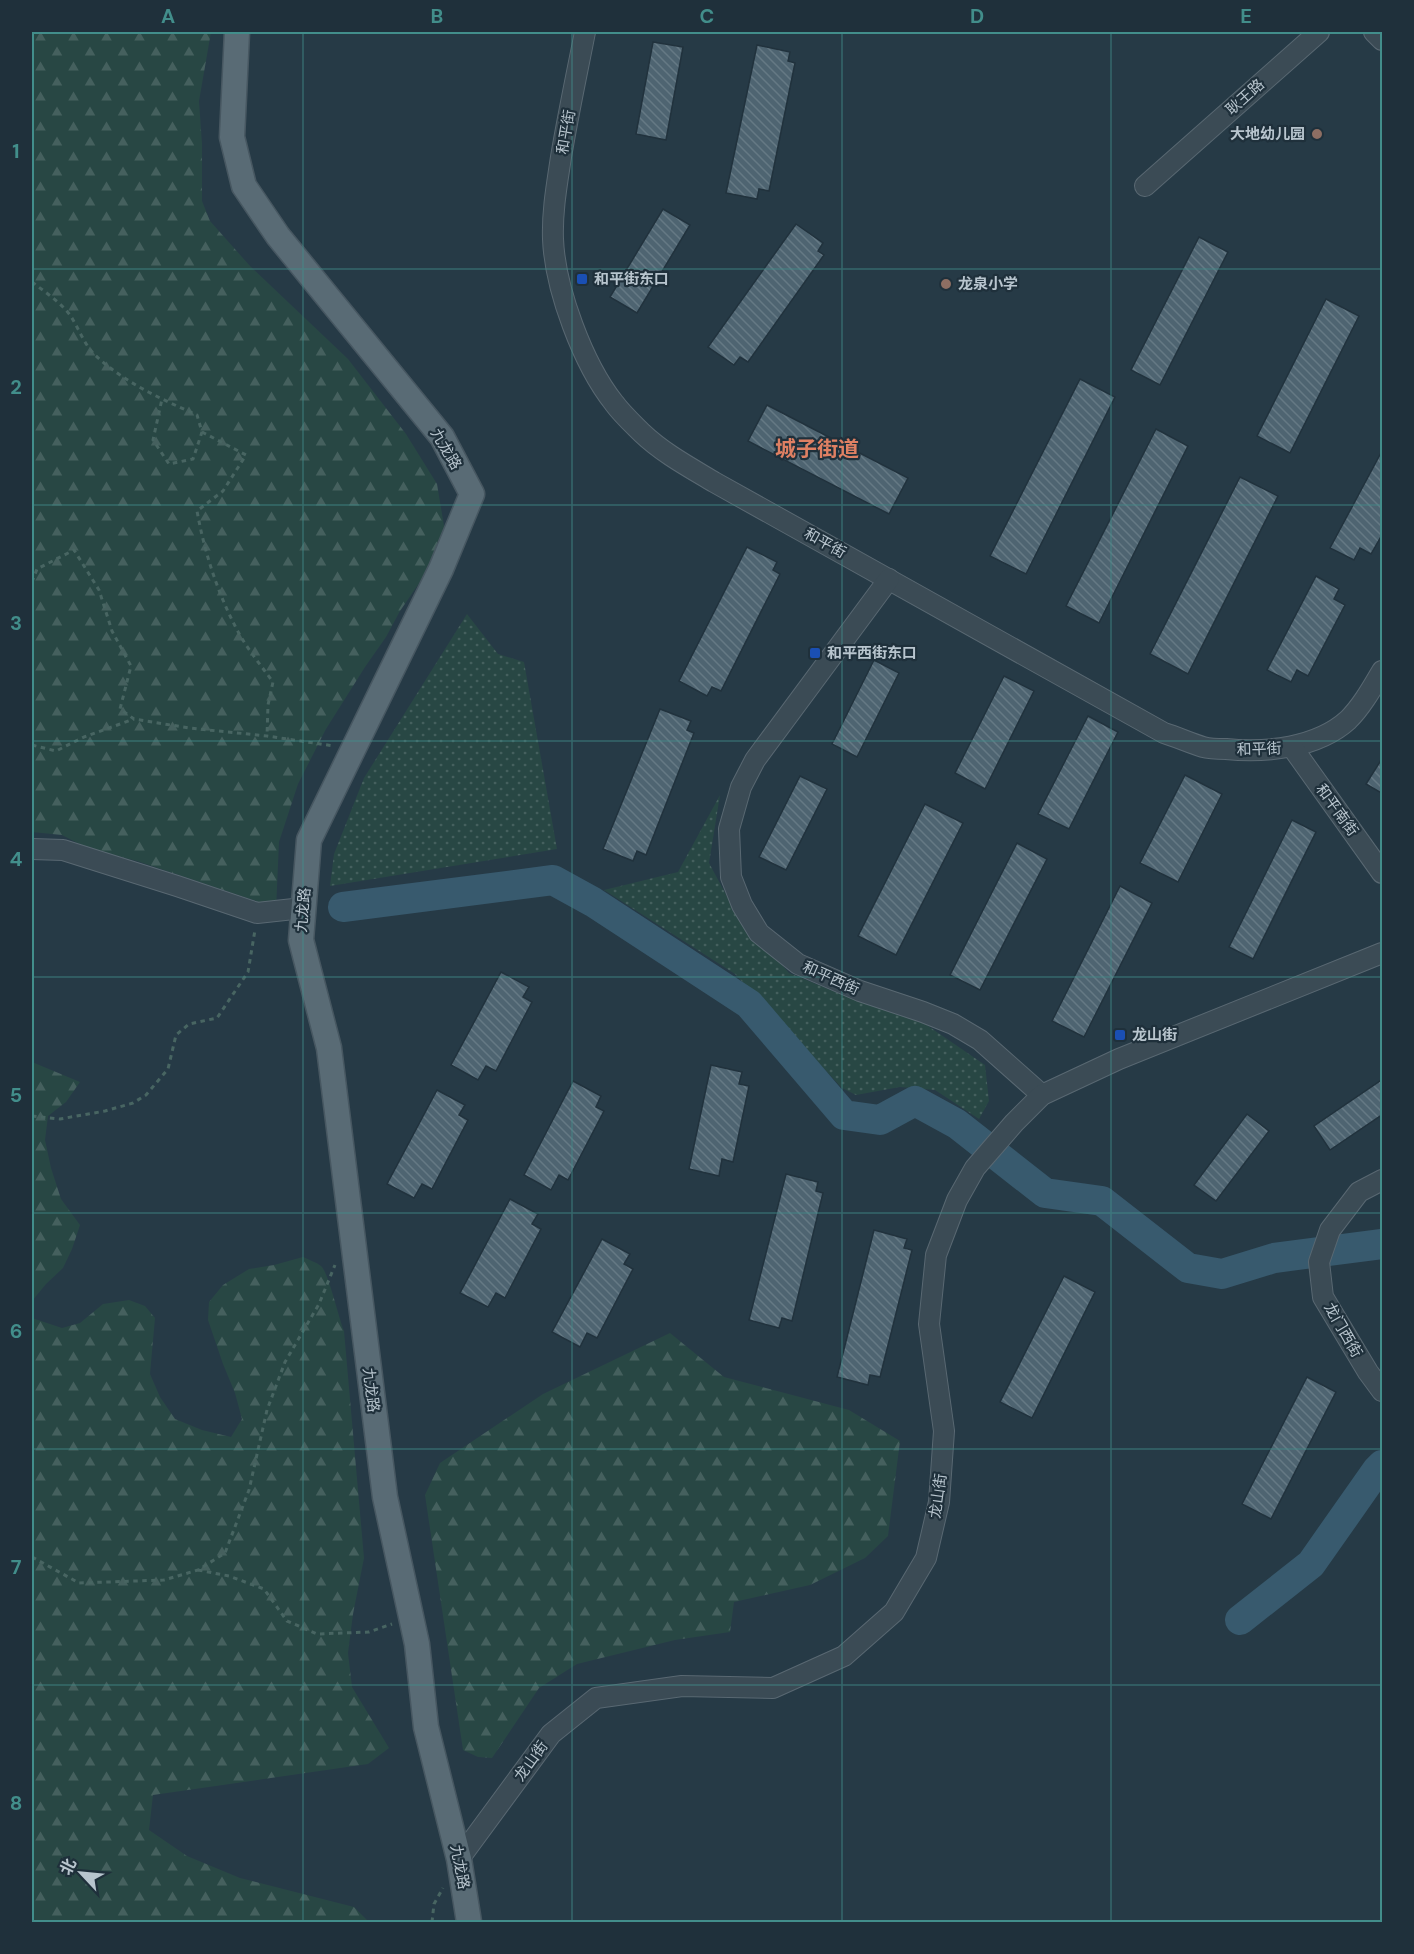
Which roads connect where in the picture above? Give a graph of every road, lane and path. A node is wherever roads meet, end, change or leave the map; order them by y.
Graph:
1 (237, 32) edge
2 (585, 32) edge
3 (1319, 32) edge
4 (1374, 32) edge
5 (1383, 40) edge
6 (1145, 186) dead end
7 (32, 282) edge
8 (162, 399) junction
9 (202, 432) junction
10 (889, 579) junction
11 (32, 582) edge
12 (1383, 671) edge
13 (134, 718) junction
14 (267, 736) junction
15 (32, 745) edge
16 (1292, 747) junction
17 (354, 749) junction
18 (32, 849) edge
19 (1383, 873) edge
20 (303, 908) junction
21 (257, 913) junction
22 (1383, 953) edge
23 (1042, 1095) junction
24 (32, 1116) edge
25 (1383, 1180) edge
26 (337, 1260) dead end
27 (1380, 1388) edge
28 (32, 1557) edge
29 (198, 1570) junction
30 (411, 1618) junction
31 (459, 1859) junction
32 (470, 1923) edge

1 - 17 main road, 九龙路
2 - 10 street, 和平街
3 - 6 street, 耿王路
4 - 5 street
7 - 8 path
8 - 9 path
8 - 9 path
9 - 14 path
10 - 16 street, 和平街
10 - 23 street, 和平西街
11 - 13 path
12 - 16 street, 和平街
13 - 14 path
13 - 15 path
14 - 17 path
16 - 19 street, 和平南街
17 - 20 main road, 九龙路
18 - 21 street
20 - 21 street
20 - 30 main road, 九龙路
21 - 24 path
22 - 23 street, 龙山街
23 - 31 street, 龙山街
25 - 27 street, 龙门西街
26 - 29 path
28 - 29 path
29 - 30 path
30 - 31 main road, 九龙路
31 - 32 main road, 九龙路

